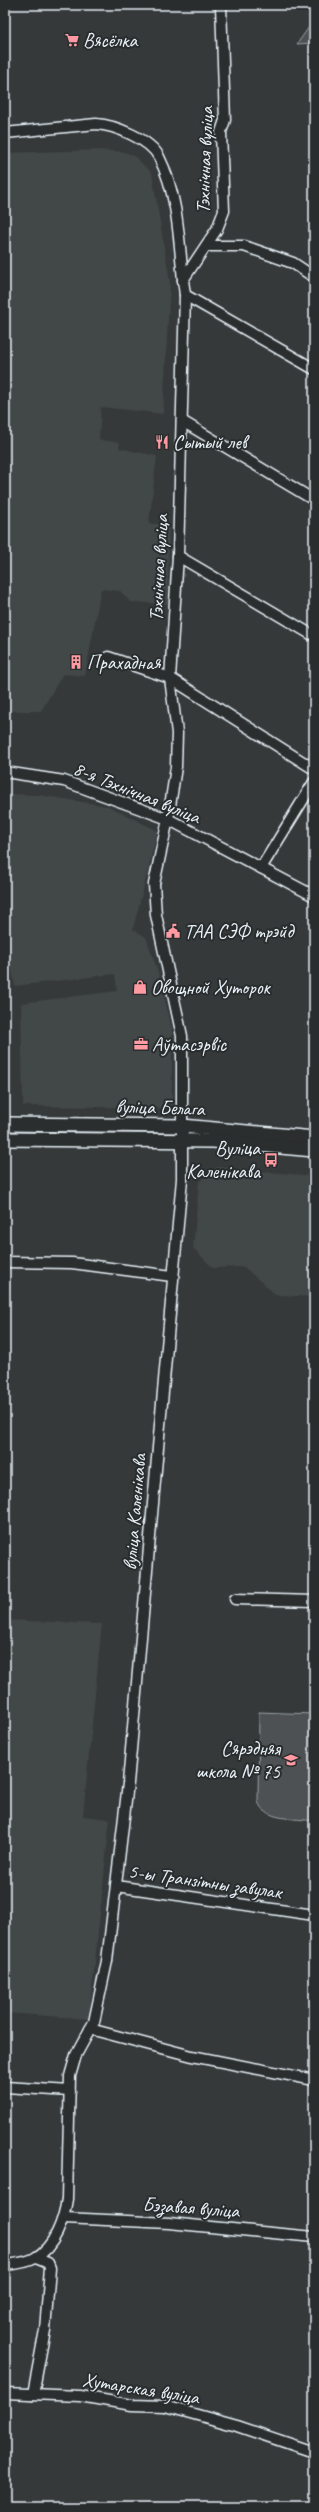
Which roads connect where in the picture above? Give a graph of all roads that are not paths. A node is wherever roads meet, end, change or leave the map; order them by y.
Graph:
1 (221, 5) edge
2 (5, 133) edge
3 (206, 246) junction
4 (314, 277) edge
5 (183, 280) junction
6 (185, 295) junction
7 (314, 369) edge
8 (182, 422) junction
9 (314, 500) edge
10 (178, 556) junction
11 (314, 636) edge
12 (108, 657) dead end
13 (170, 678) junction
14 (314, 769) edge
15 (5, 772) edge
16 (314, 782) edge
17 (168, 818) junction
18 (262, 868) junction
19 (314, 896) edge
20 (5, 1124) edge
21 (182, 1126) junction
22 (5, 1138) edge
23 (314, 1138) edge
24 (182, 1140) junction
25 (314, 1150) edge
26 (5, 1262) edge
27 (172, 1276) junction
28 (235, 1599) dead end
29 (314, 1600) edge
30 (116, 1886) junction
31 (314, 1915) edge
32 (90, 2029) junction
33 (314, 2080) edge
34 (5, 2087) edge
35 (70, 2091) junction
36 (64, 2218) junction
37 (314, 2238) edge
38 (36, 2258) junction
39 (5, 2265) edge
40 (5, 2393) edge
41 (33, 2394) junction
42 (314, 2452) edge

1 - 3 street, Тэхнічная вуліца
2 - 5 street
3 - 4 street
3 - 5 street, Тэхнічная вуліца
5 - 6 street, Тэхнічная вуліца
6 - 7 street
6 - 8 street, Тэхнічная вуліца
8 - 9 street
8 - 10 street, Тэхнічная вуліца
10 - 11 street
10 - 13 street, Тэхнічная вуліца
12 - 13 street
13 - 14 street
13 - 17 street, Тэхнічная вуліца
15 - 17 street, 8-я Тэхнічная вуліца
16 - 18 street
17 - 18 street, 8-я Тэхнічная вуліца
17 - 21 street, Тэхнічная вуліца
18 - 19 street, 8-я Тэхнічная вуліца
20 - 21 street, вуліца Белага
21 - 23 street, вуліца Белага
21 - 24 street, Тэхнічная вуліца
22 - 24 street, вуліца Белага
24 - 25 street, вуліца Белага
24 - 27 street, вуліца Каленікава
26 - 27 street
27 - 30 street, вуліца Каленікава
28 - 29 street
30 - 31 street, 5-ы Транзітны завулак
30 - 32 street, 5-ы Транзітны завулак
32 - 33 street
32 - 35 street, 5-ы Транзітны завулак
34 - 35 street
35 - 36 street, 5-ы Транзітны завулак
36 - 37 street, Бэзавая вуліца
36 - 38 street, 5-ы Транзітны завулак
38 - 39 street
38 - 41 street
40 - 41 street, Хутарская вуліца
41 - 42 street, Хутарская вуліца

